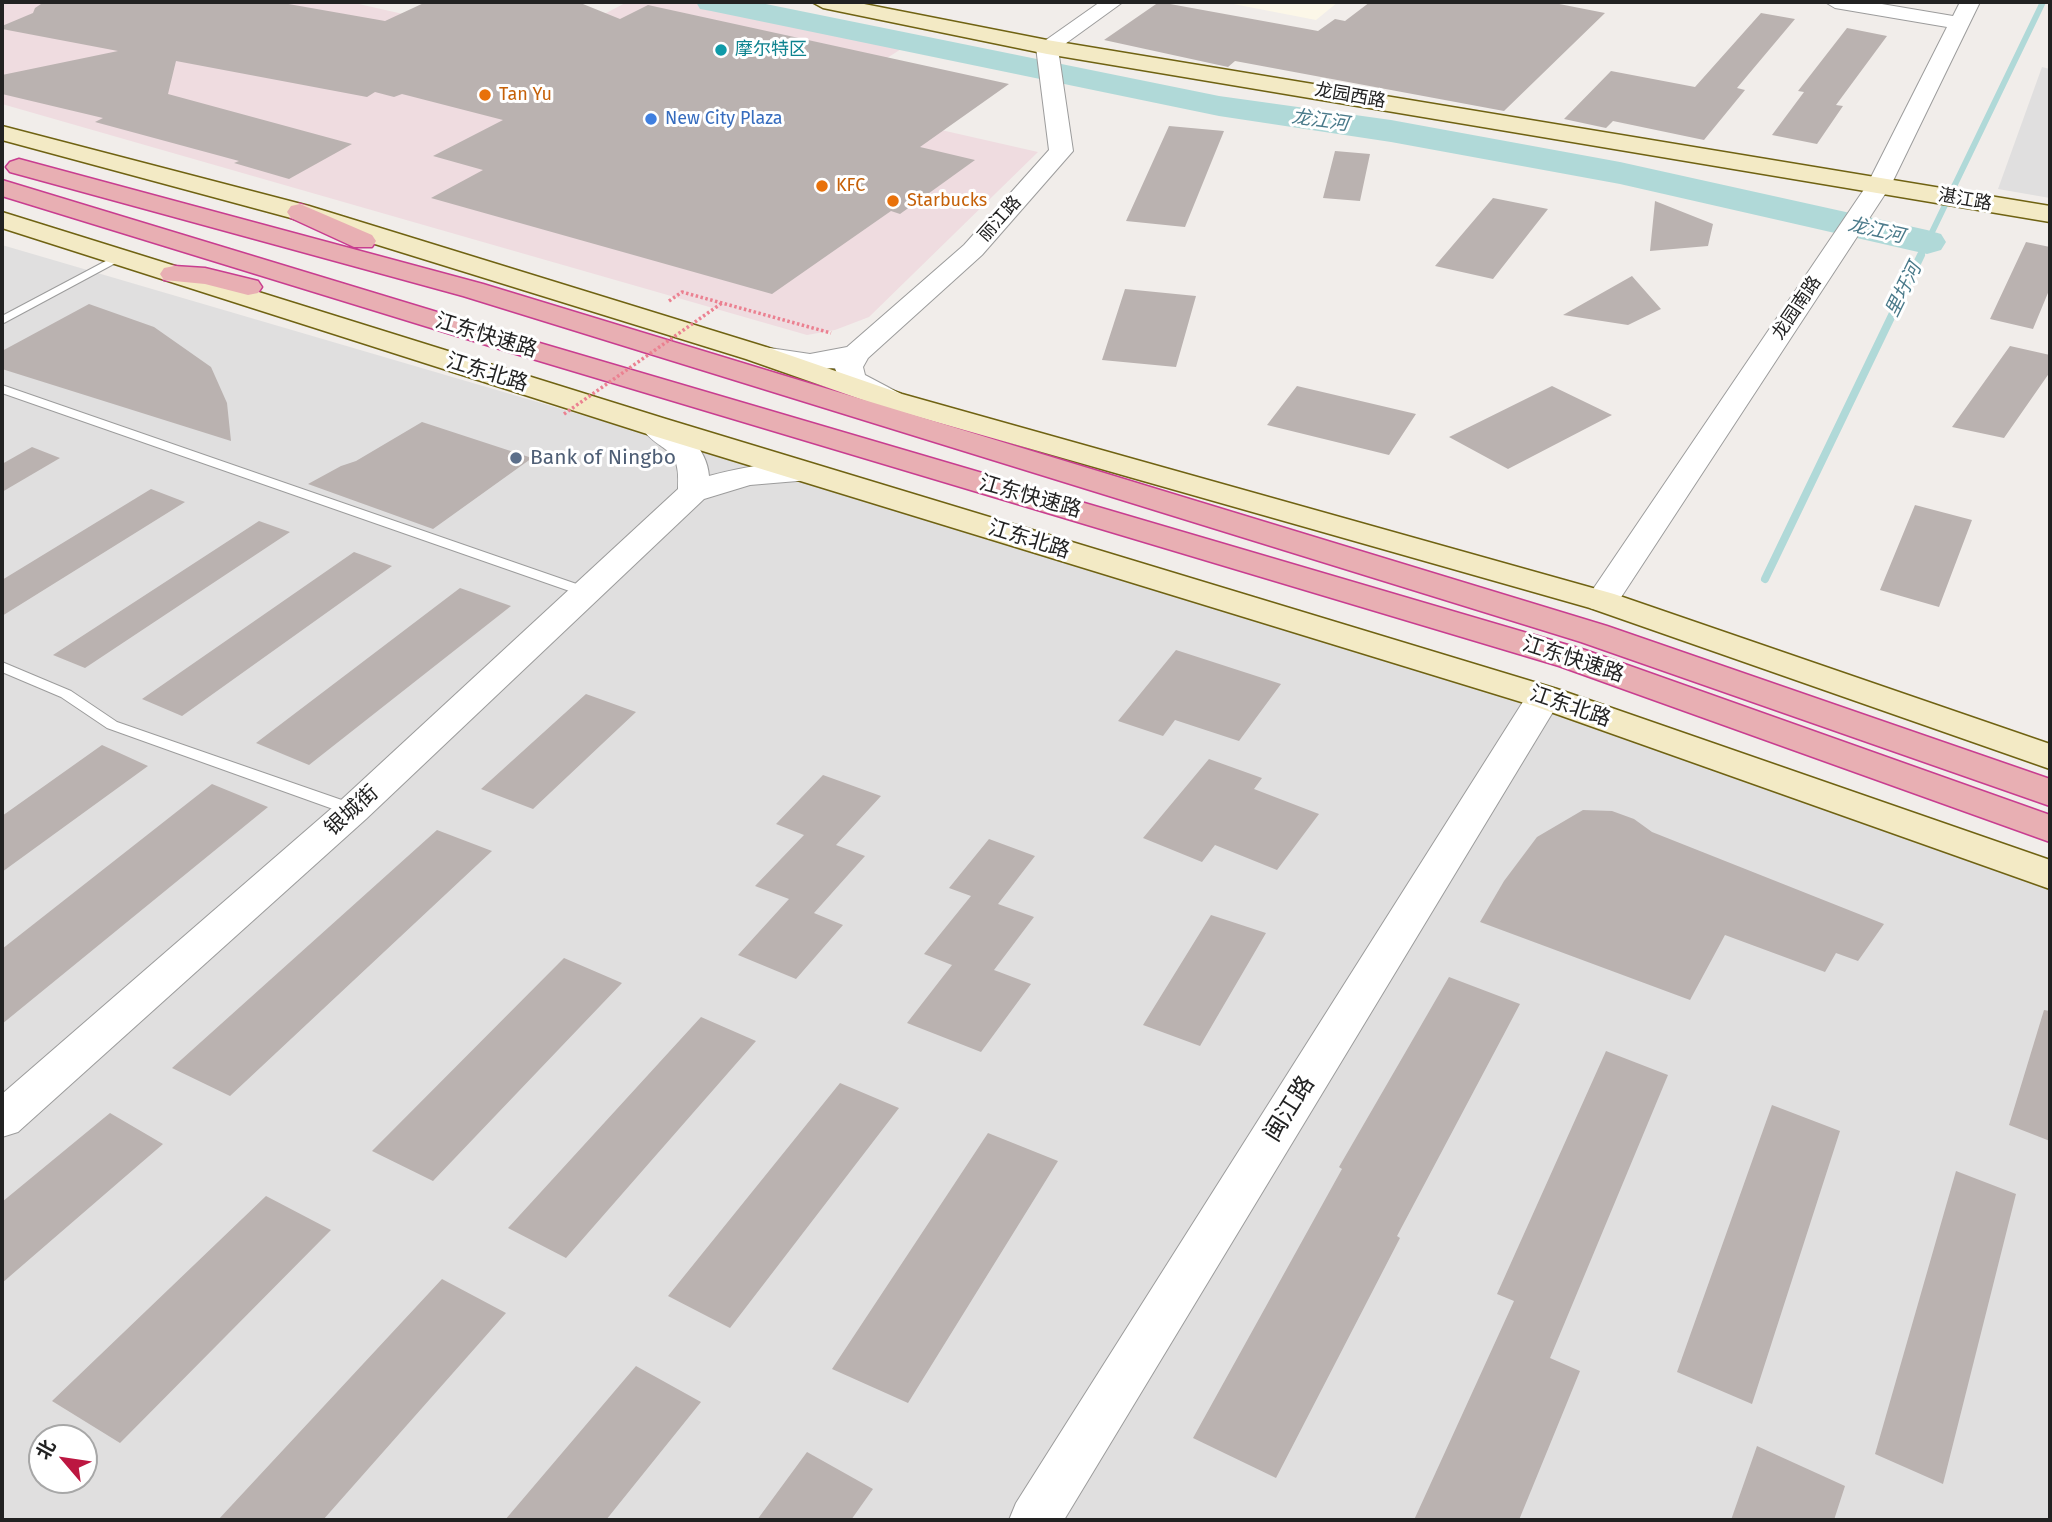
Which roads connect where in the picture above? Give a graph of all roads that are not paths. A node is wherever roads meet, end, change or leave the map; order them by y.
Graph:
1 (822, 2) edge
2 (1113, 2) edge
3 (1835, 2) edge
4 (1965, 12) edge
5 (1049, 64) junction
6 (2, 133) edge
7 (2, 162) edge
8 (1879, 185) junction
9 (2, 188) edge
10 (300, 212) junction
11 (2050, 214) edge
12 (2, 220) edge
13 (119, 257) junction
14 (174, 274) junction
15 (473, 290) junction
16 (2, 321) edge
17 (516, 345) junction
18 (756, 353) junction
19 (857, 353) junction
20 (2, 389) edge
21 (891, 400) junction
22 (655, 426) junction
23 (810, 473) junction
24 (693, 492) junction
25 (586, 592) junction
26 (1602, 601) junction
27 (2, 667) edge
28 (1544, 697) junction
29 (2050, 757) edge
30 (2050, 793) edge
31 (353, 810) junction
32 (2050, 829) edge
33 (2050, 875) edge
34 (2, 1119) edge
35 (1035, 1520) edge

1 - 5 main road, 龙园西路
2 - 5 street
3 - 4 street
4 - 8 street, 龙园南路
5 - 8 main road, 龙园西路
5 - 19 street, 丽江路
6 - 10 main road
7 - 15 highway, 江东快速路
8 - 11 main road, 湛江路
8 - 26 street, 龙园南路
9 - 17 highway, 江东快速路
10 - 15 highway
10 - 18 main road
12 - 13 main road, 江东北路
13 - 14 main road, 江东北路
13 - 16 lane
14 - 17 highway
14 - 22 main road, 江东北路
15 - 30 highway, 江东快速路
17 - 32 highway, 江东快速路
18 - 19 street, 丽江路
18 - 21 main road
19 - 21 street
20 - 25 lane
21 - 26 main road
22 - 23 main road, 江东北路
22 - 24 street
23 - 24 street, 银城街
23 - 28 main road, 江东北路
24 - 25 street, 银城街
25 - 31 street, 银城街
26 - 29 main road
27 - 31 lane
28 - 33 main road, 江东北路
28 - 35 street, 闽江路
31 - 34 street, 银城街

